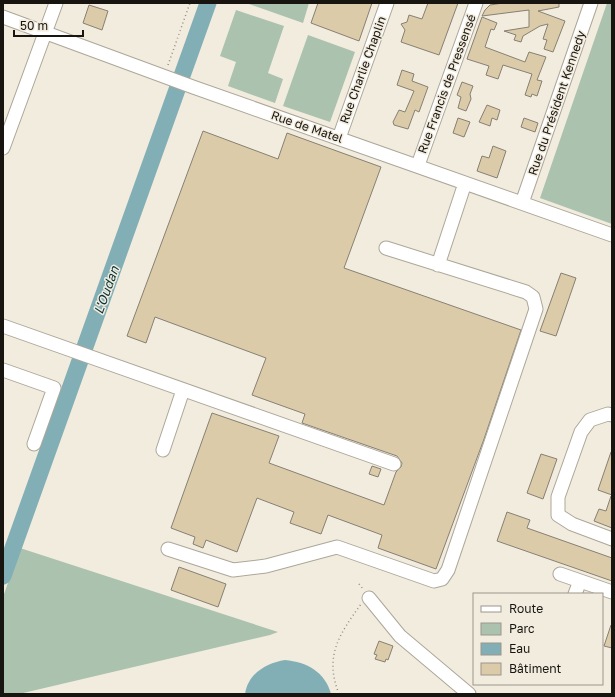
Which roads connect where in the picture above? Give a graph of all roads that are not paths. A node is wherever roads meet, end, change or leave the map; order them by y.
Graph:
1 (56, 3) edge
2 (387, 3) edge
3 (476, 3) edge
4 (591, 3) edge
5 (4, 17) edge
6 (45, 33) junction
7 (339, 138) junction
8 (3, 148) edge
9 (418, 165) junction
10 (465, 183) junction
11 (522, 203) junction
12 (612, 235) edge
13 (386, 248) dead end
14 (438, 264) junction
15 (3, 326) edge
16 (3, 370) edge
17 (183, 390) junction
18 (612, 415) edge
19 (34, 444) dead end
20 (163, 450) dead end
21 (394, 464) dead end
22 (612, 539) edge
23 (168, 549) dead end
24 (560, 574) dead end
25 (580, 581) junction
26 (612, 592) edge
27 (575, 593) edge
28 (365, 600) road end
29 (469, 694) edge

1 - 6 street
2 - 7 street, Rue Charlie Chaplin
3 - 9 street, Rue Francis de Pressensé
4 - 11 street, Rue du Président Kennedy
5 - 6 street, Rue de Matel
6 - 7 street, Rue de Matel
6 - 8 street
7 - 9 street, Rue de Matel
9 - 10 street, Rue de Matel
10 - 11 street, Rue de Matel
10 - 14 street
11 - 12 street, Rue de Matel
13 - 14 street
14 - 23 street
15 - 17 street
16 - 19 street
17 - 20 street
17 - 21 street
18 - 22 street
24 - 25 street
25 - 26 street
25 - 27 street
28 - 29 street

